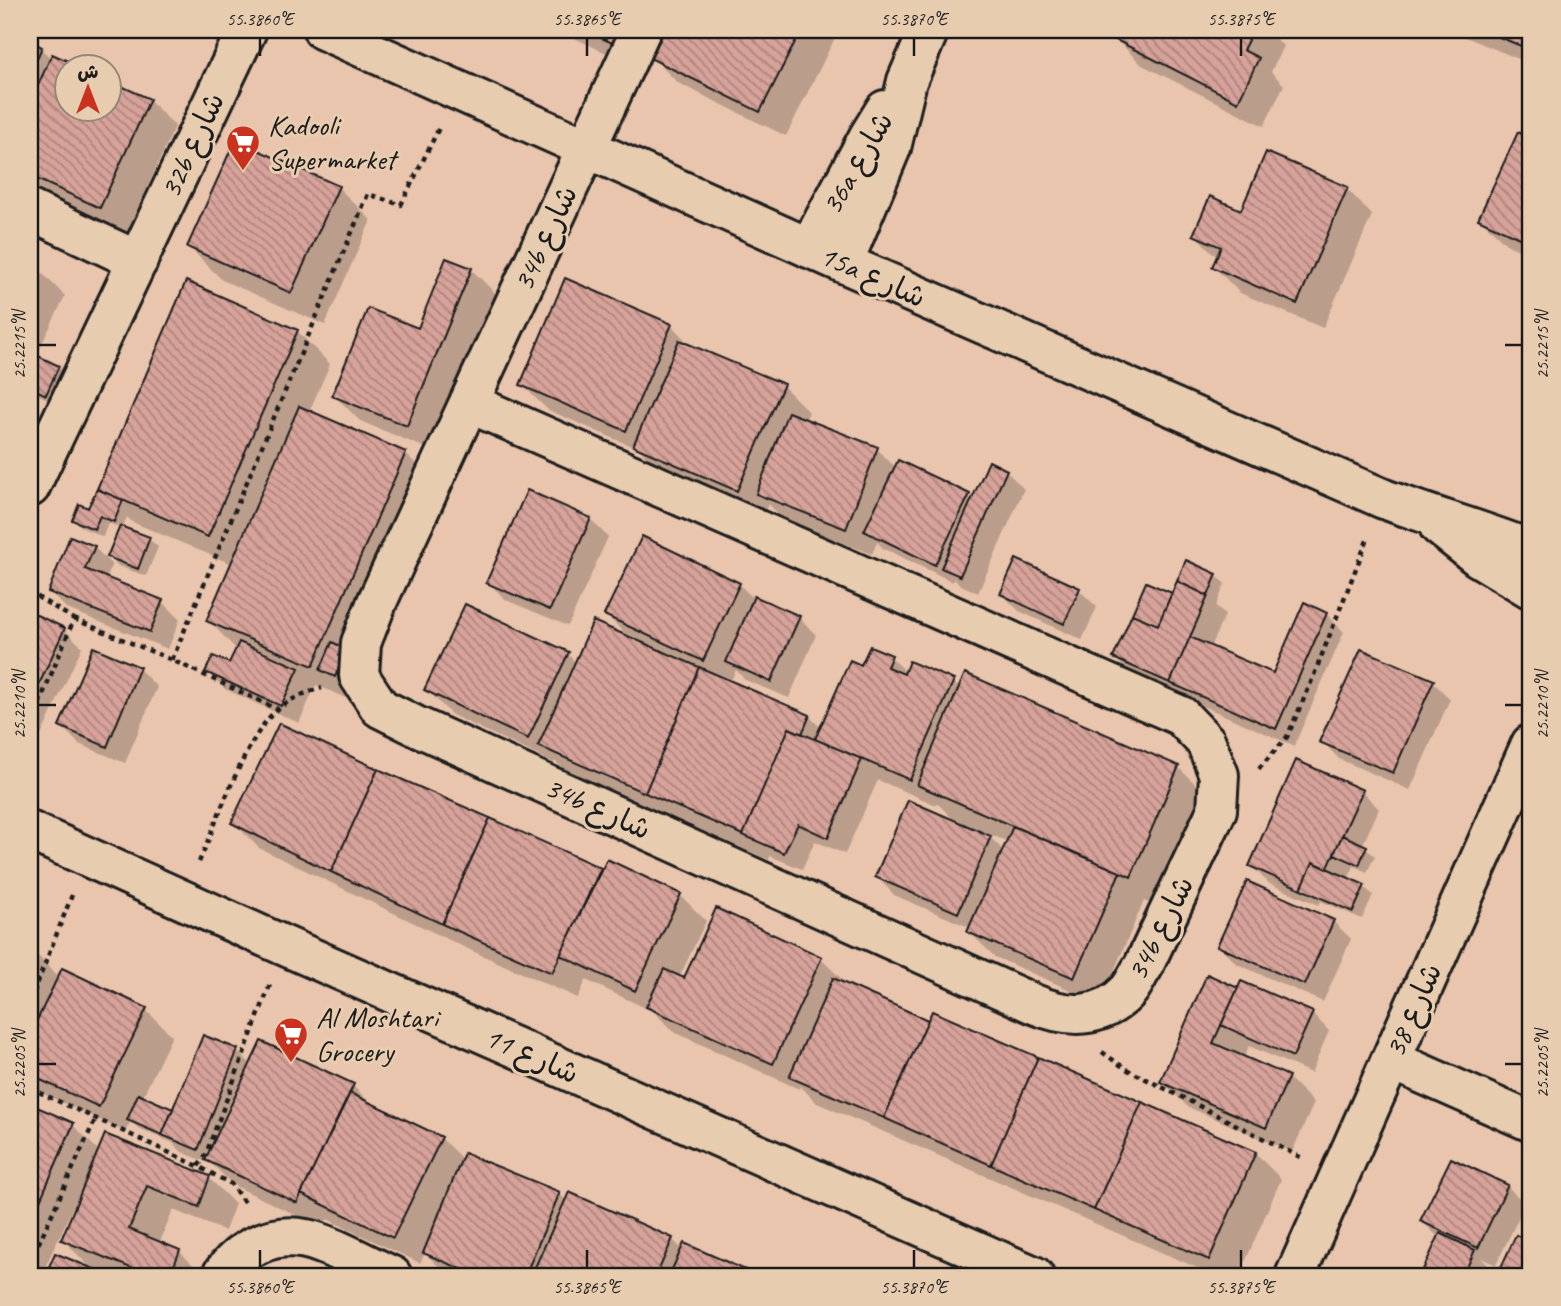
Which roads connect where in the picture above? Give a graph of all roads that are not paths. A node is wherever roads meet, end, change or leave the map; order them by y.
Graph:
1 (247, 30) edge
2 (323, 30) edge
3 (641, 30) edge
4 (929, 30) edge
5 (585, 149) junction
6 (30, 211) edge
7 (826, 256) junction
8 (138, 261) junction
9 (469, 403) junction
10 (30, 487) edge
11 (1427, 515) junction
12 (1531, 550) edge
13 (1531, 589) edge
14 (1531, 744) edge
15 (30, 831) edge
16 (1391, 1060) junction
17 (1531, 1122) edge
18 (221, 1276) edge
19 (392, 1276) edge
20 (1034, 1276) edge
21 (1295, 1276) edge

1 - 8 street, 32b شارع
2 - 5 street, 15a شارع
3 - 5 street, 34b شارع
4 - 7 street, 36a شارع
5 - 7 street, 15a شارع
5 - 9 street, 34b شارع
6 - 8 street
7 - 11 street, 15a شارع
8 - 10 street, 32b شارع
9 - 9 street, 34b شارع
11 - 12 street, 15a شارع
11 - 13 street, 15a شارع
14 - 16 street, شارع 38
15 - 20 street, شارع 11
16 - 17 street
16 - 21 street, شارع 38
18 - 19 street

